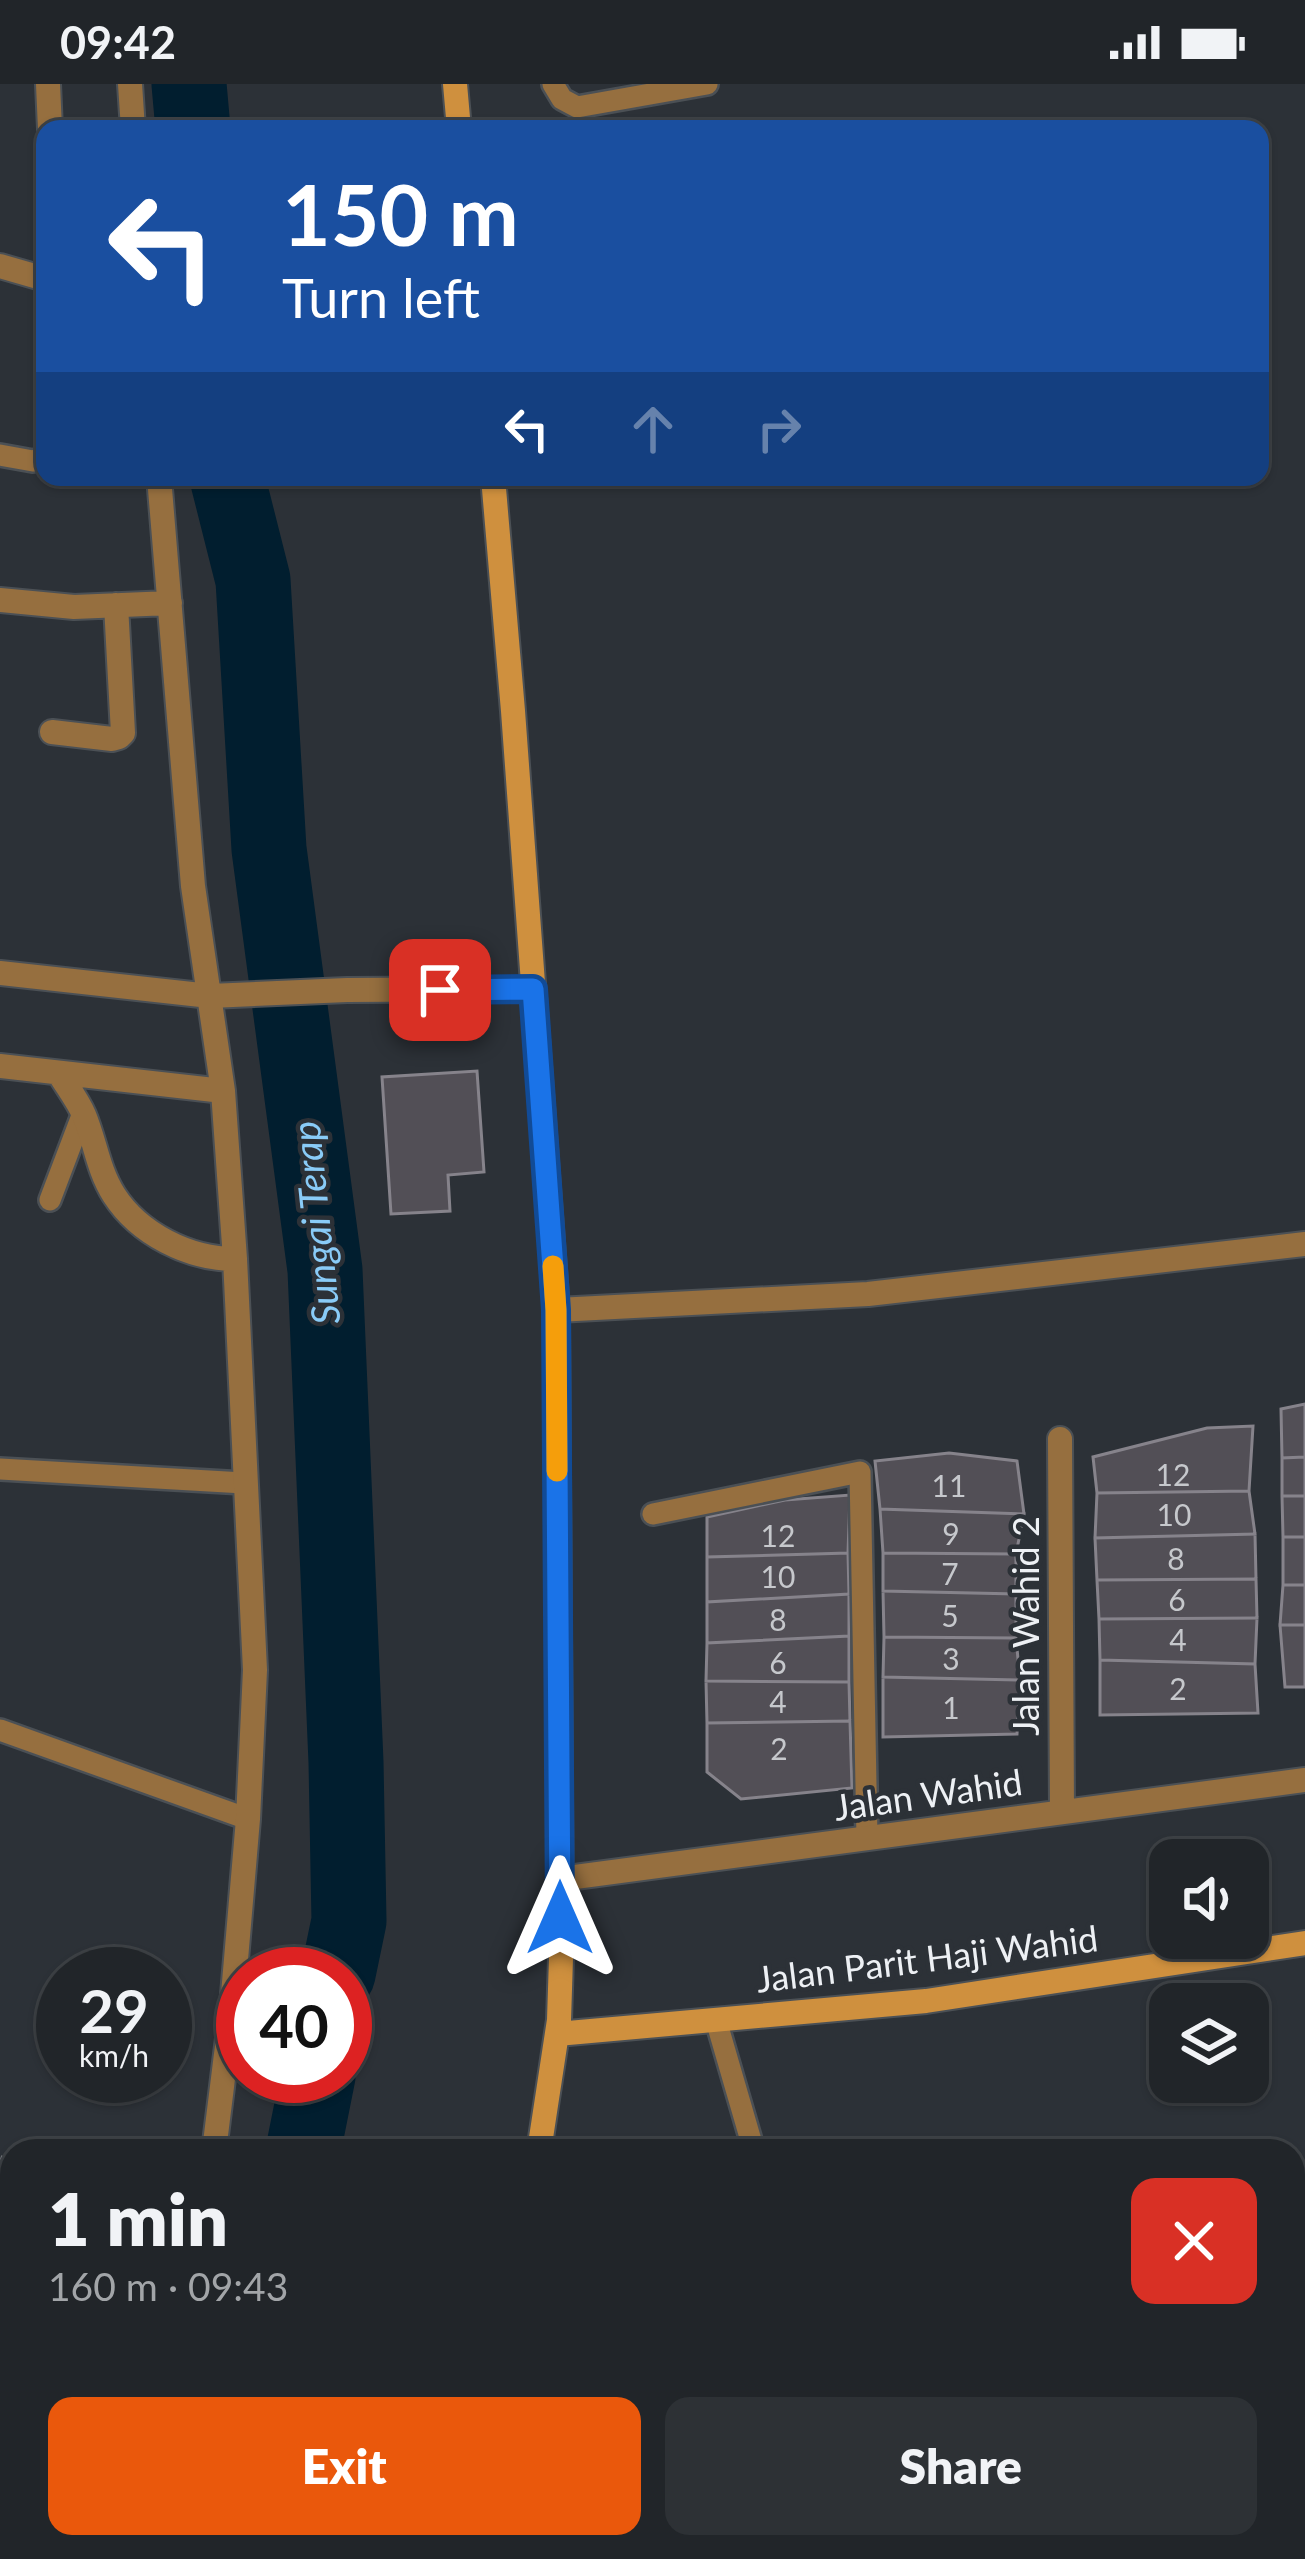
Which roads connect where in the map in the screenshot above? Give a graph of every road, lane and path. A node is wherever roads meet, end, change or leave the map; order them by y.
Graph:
1 (130, 84) edge
2 (454, 84) edge
3 (553, 84) edge
4 (707, 84) edge
5 (46, 85) edge
6 (49, 120) edge
7 (132, 120) edge
8 (458, 120) edge
9 (0, 266) edge
10 (36, 277) edge
11 (0, 455) edge
12 (36, 460) edge
13 (160, 486) edge
14 (494, 486) edge
15 (0, 600) edge
16 (170, 603) junction
17 (116, 605) junction
18 (52, 732) dead end
19 (0, 973) edge
20 (533, 989) junction
21 (209, 996) junction
22 (0, 1066) edge
23 (60, 1075) junction
24 (224, 1091) junction
25 (83, 1112) junction
26 (50, 1200) dead end
27 (1305, 1244) edge
28 (235, 1259) junction
29 (556, 1310) junction
30 (1060, 1439) dead end
31 (0, 1469) edge
32 (244, 1483) junction
33 (653, 1514) dead end
34 (0, 1730) edge
35 (1305, 1780) edge
36 (1062, 1812) junction
37 (248, 1819) junction
38 (868, 1838) junction
39 (560, 1879) junction
40 (1305, 1943) edge
41 (716, 2020) junction
42 (558, 2027) junction
43 (215, 2139) edge
44 (541, 2139) edge
45 (751, 2139) edge

1 - 7 street
2 - 8 street
3 - 4 lane
5 - 6 street
9 - 10 street
11 - 12 lane
13 - 16 street
14 - 20 street
15 - 17 street
16 - 17 street
16 - 21 street
17 - 18 street
19 - 21 street
20 - 21 street
20 - 29 street
21 - 24 street
22 - 23 street
23 - 24 street
23 - 25 street
24 - 28 street
25 - 26 lane
25 - 28 street
27 - 29 street
28 - 32 street
29 - 39 street
30 - 36 street, Jalan Wahid 2
31 - 32 lane
32 - 37 street
33 - 38 lane
34 - 37 lane
35 - 36 street, Jalan Wahid
36 - 38 street, Jalan Wahid
37 - 43 street
38 - 39 street, Jalan Wahid
39 - 42 street
40 - 41 street, Jalan Parit Haji Wahid
41 - 42 street, Jalan Parit Haji Wahid
41 - 45 lane
42 - 44 street

